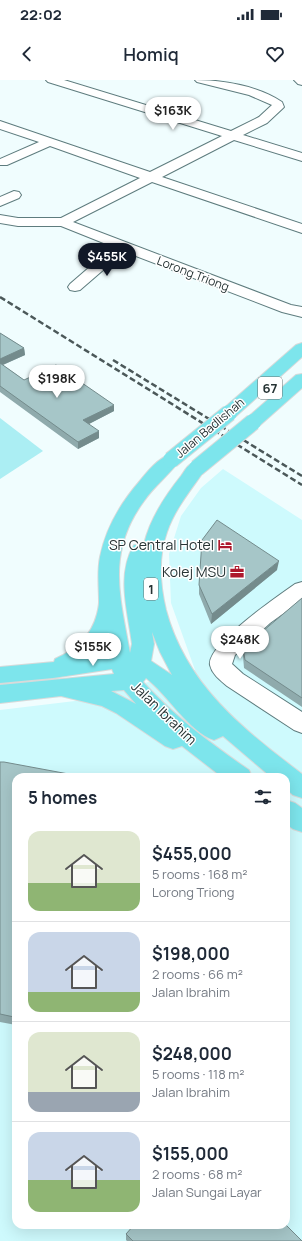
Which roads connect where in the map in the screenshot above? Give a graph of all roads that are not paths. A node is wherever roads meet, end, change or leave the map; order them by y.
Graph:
1 (52, 80) edge
2 (201, 80) edge
3 (3, 128) edge
4 (231, 136) junction
5 (50, 142) junction
6 (302, 157) edge
7 (3, 162) dead end
8 (152, 178) junction
9 (14, 195) dead end
10 (0, 202) edge
11 (0, 219) edge
12 (65, 222) junction
13 (302, 229) edge
14 (126, 248) junction
15 (75, 287) dead end
16 (302, 312) edge
17 (302, 348) edge
18 (302, 361) edge
19 (302, 379) edge
20 (232, 410) junction
21 (158, 530) junction
22 (302, 589) edge
23 (110, 603) junction
24 (130, 668) junction
25 (0, 675) edge
26 (57, 679) junction
27 (0, 694) edge
28 (302, 724) edge
29 (213, 758) junction
30 (268, 762) junction
31 (234, 773) edge
32 (282, 773) edge
33 (290, 779) edge
34 (302, 788) edge
35 (290, 813) edge
36 (302, 822) edge

1 - 4 street
2 - 4 street
3 - 5 street
4 - 6 street
4 - 8 street
5 - 7 street
5 - 8 street
8 - 12 street
8 - 13 street
9 - 10 street
11 - 12 street
12 - 14 street, Lorong Triong
14 - 15 street
14 - 16 street, Lorong Triong
17 - 20 main road, Jalan Badlishah
18 - 20 main road, 67
19 - 21 main road, Jalan Badlishah / 1, bridge
20 - 23 main road, Jalan Badlishah, bridge
21 - 24 main road
21 - 30 main road, 1
22 - 28 street
23 - 24 main road
23 - 26 main road
24 - 26 main road
24 - 29 main road, Jalan Ibrahim
24 - 30 main road
25 - 26 main road
26 - 27 main road
26 - 29 main road
29 - 31 main road, Jalan Ibrahim
30 - 32 main road, 1
33 - 34 main road, 1
35 - 36 main road

